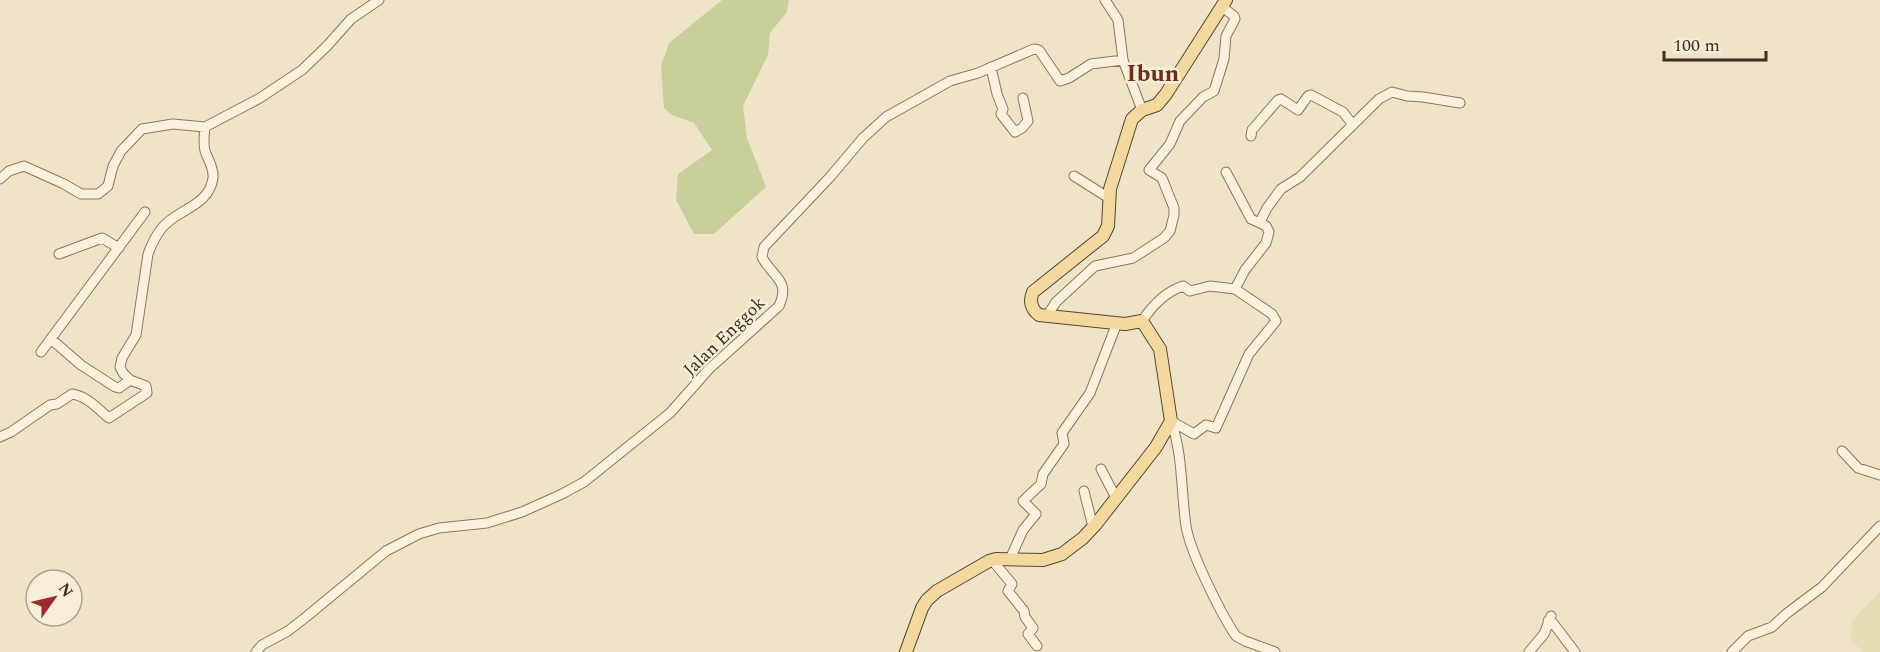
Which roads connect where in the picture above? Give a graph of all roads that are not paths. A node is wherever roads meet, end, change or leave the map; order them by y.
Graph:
1 (379, 0) edge
2 (1105, 0) edge
3 (1224, 3) edge
4 (1123, 60) junction
5 (991, 67) junction
6 (1023, 98) dead end
7 (1460, 103) dead end
8 (1142, 110) junction
9 (1353, 125) junction
10 (205, 128) junction
11 (1251, 136) dead end
12 (1226, 172) dead end
13 (1074, 176) dead end
14 (0, 179) edge
15 (1109, 198) junction
16 (145, 212) dead end
17 (1262, 224) junction
18 (118, 248) junction
19 (59, 254) dead end
20 (1235, 289) junction
21 (1047, 316) junction
22 (1142, 321) junction
23 (1118, 323) junction
24 (51, 339) junction
25 (41, 352) dead end
26 (130, 380) junction
27 (1171, 421) junction
28 (0, 437) edge
29 (1842, 451) dead end
30 (1101, 469) dead end
31 (1880, 476) edge
32 (1084, 491) dead end
33 (1116, 498) junction
34 (1880, 526) edge
35 (1093, 527) junction
36 (1010, 559) junction
37 (992, 560) junction
38 (1037, 646) dead end
39 (256, 652) edge
40 (906, 652) edge
41 (1275, 652) edge
42 (1528, 652) edge
43 (1575, 652) edge
44 (1732, 652) edge

1 - 10 street
2 - 4 street
3 - 8 main road
3 - 21 street
4 - 5 street, Jalan Enggok
4 - 8 street
5 - 6 street
5 - 39 street, Jalan Enggok
7 - 9 street
8 - 15 main road
9 - 11 street
9 - 17 street
10 - 14 street
10 - 26 street
12 - 17 street
13 - 15 street
15 - 21 main road
16 - 18 street
17 - 20 street
18 - 19 street
18 - 24 street
20 - 22 street
20 - 27 street
21 - 23 main road
22 - 23 main road
22 - 27 main road
23 - 36 street
24 - 25 street
24 - 26 street
26 - 28 street
27 - 33 main road
27 - 41 street
29 - 31 street
30 - 33 street
32 - 35 street
33 - 35 main road
34 - 44 street
35 - 36 main road
36 - 37 main road
37 - 38 street
37 - 40 main road
42 - 43 street

